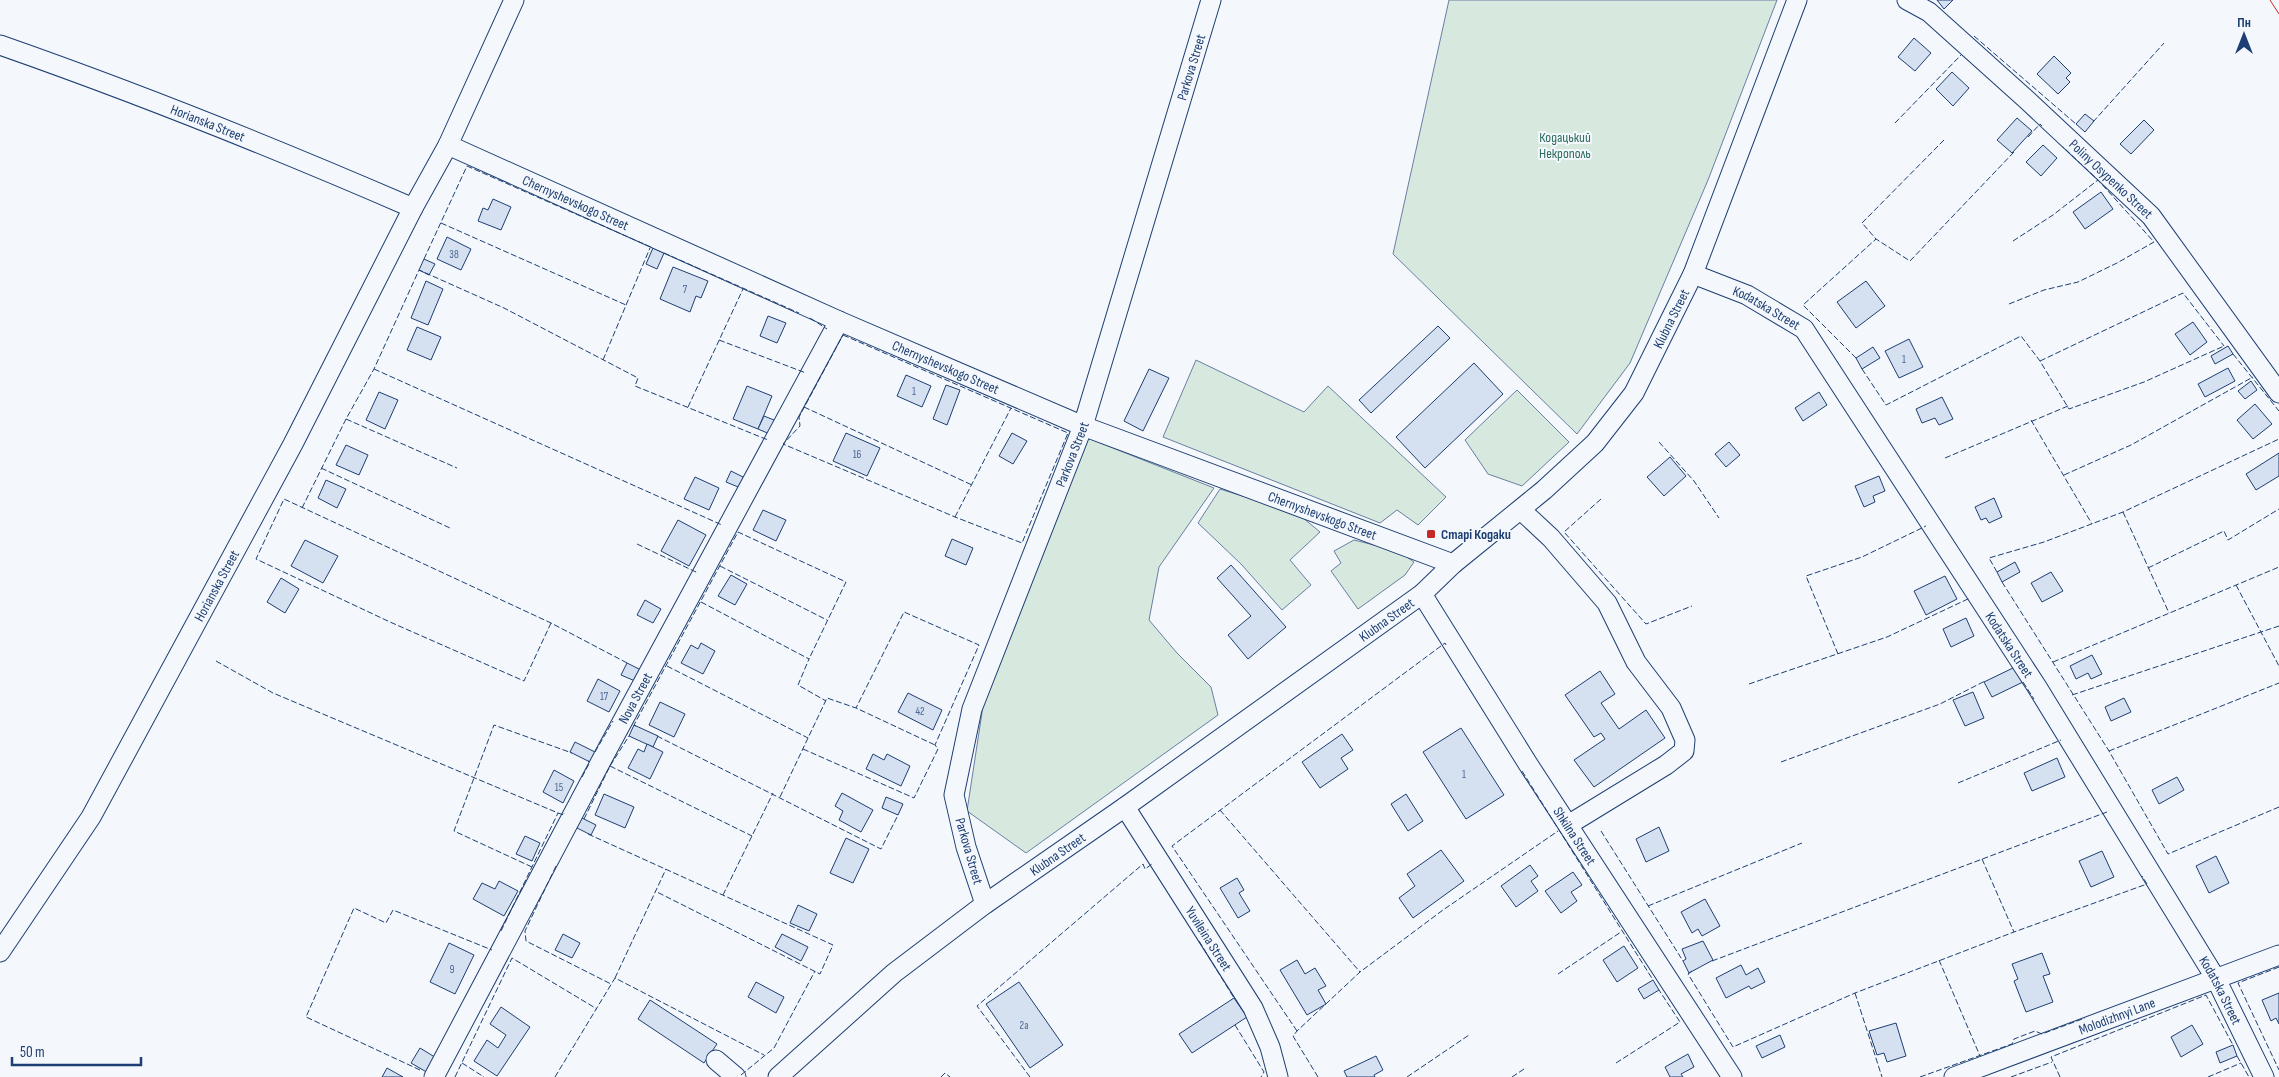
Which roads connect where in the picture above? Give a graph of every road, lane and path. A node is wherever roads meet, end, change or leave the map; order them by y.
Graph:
1 (514, 0) edge
2 (1211, 0) edge
3 (1797, 0) edge
4 (1907, 0) edge
5 (0, 45) edge
6 (448, 145) junction
7 (413, 208) junction
8 (1693, 274) junction
9 (839, 321) junction
10 (2279, 393) edge
11 (1083, 426) junction
12 (1521, 510) junction
13 (1453, 564) junction
14 (1422, 594) junction
15 (1126, 807) junction
16 (1568, 824) junction
17 (985, 904) junction
18 (0, 952) edge
19 (2279, 955) edge
20 (2216, 979) junction
21 (716, 1060) dead end
22 (434, 1077) edge
23 (736, 1077) edge
24 (778, 1077) edge
25 (1278, 1077) edge
26 (1732, 1077) edge
27 (1954, 1077) edge
28 (2264, 1077) edge

1 - 6 street, Horianska Street
2 - 11 street, Parkova Street
3 - 8 street, Klubna Street
4 - 10 street, Poliny Osypenko Street
5 - 7 street, Horianska Street
6 - 7 street, Horianska Street
6 - 9 street, Chernyshevskogo Street
7 - 18 street, Horianska Street
8 - 12 street, Klubna Street
8 - 20 street, Kodatska Street
9 - 11 street, Chernyshevskogo Street
9 - 22 street, Nova Street
11 - 13 street, Chernyshevskogo Street
11 - 17 street, Parkova Street
12 - 13 street, Klubna Street
12 - 16 street
13 - 14 street, Klubna Street
14 - 15 street, Klubna Street
14 - 16 street, Shkilna Street
15 - 17 street, Klubna Street
15 - 25 street, Yuvileina Street
16 - 26 street, Shkilna Street
17 - 24 street, Klubna Street
19 - 20 street, Molodizhnyi Lane
20 - 27 street, Molodizhnyi Lane
20 - 28 street, Kodatska Street
21 - 23 street

